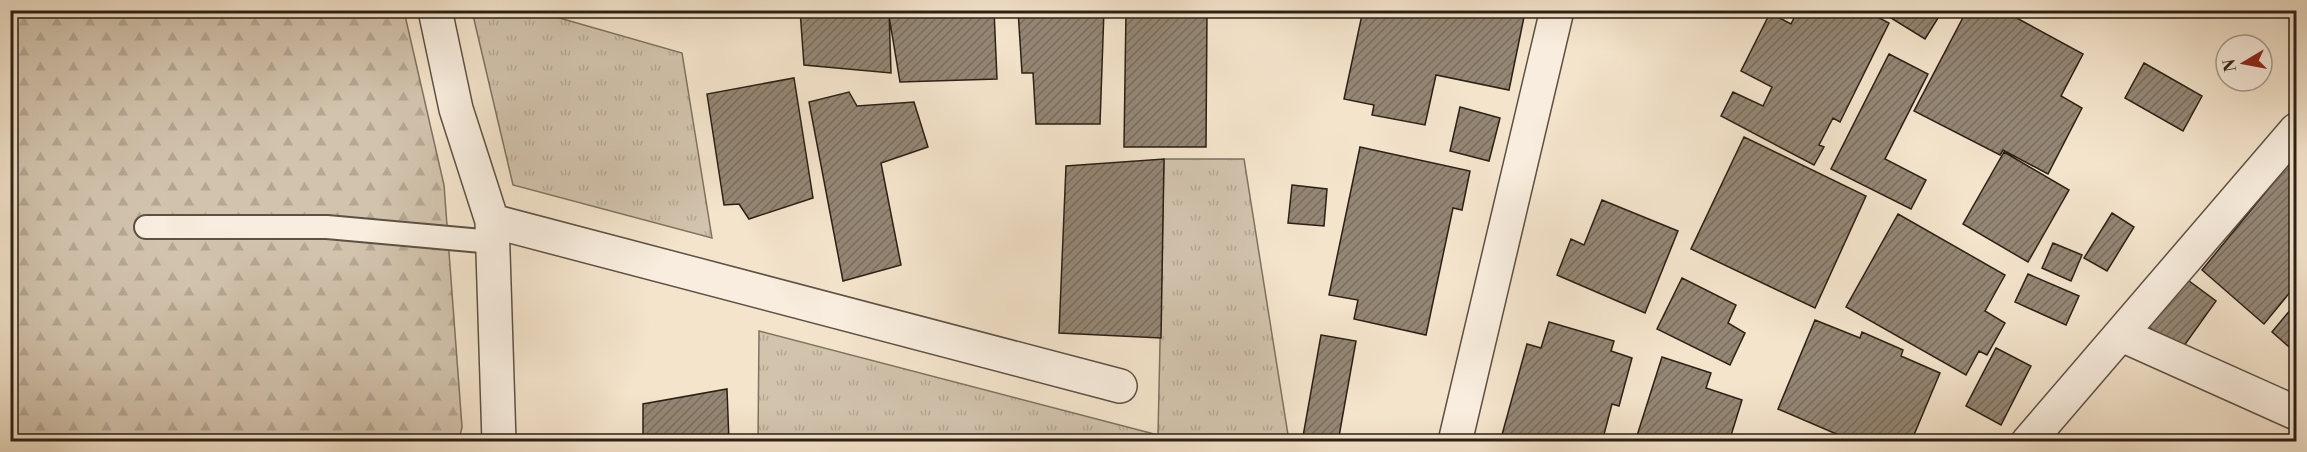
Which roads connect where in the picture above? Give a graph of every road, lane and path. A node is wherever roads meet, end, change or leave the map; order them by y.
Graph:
1 (435, 10) edge
2 (1557, 10) edge
3 (2296, 130) edge
4 (146, 228) dead end
5 (493, 231) junction
6 (2122, 335) junction
7 (1120, 386) dead end
8 (2296, 413) edge
9 (499, 441) edge
10 (1455, 441) edge
11 (2028, 441) edge

1 - 5 street
2 - 10 street
3 - 6 street
4 - 5 lane
5 - 7 street
5 - 9 street
6 - 8 street
6 - 11 street

